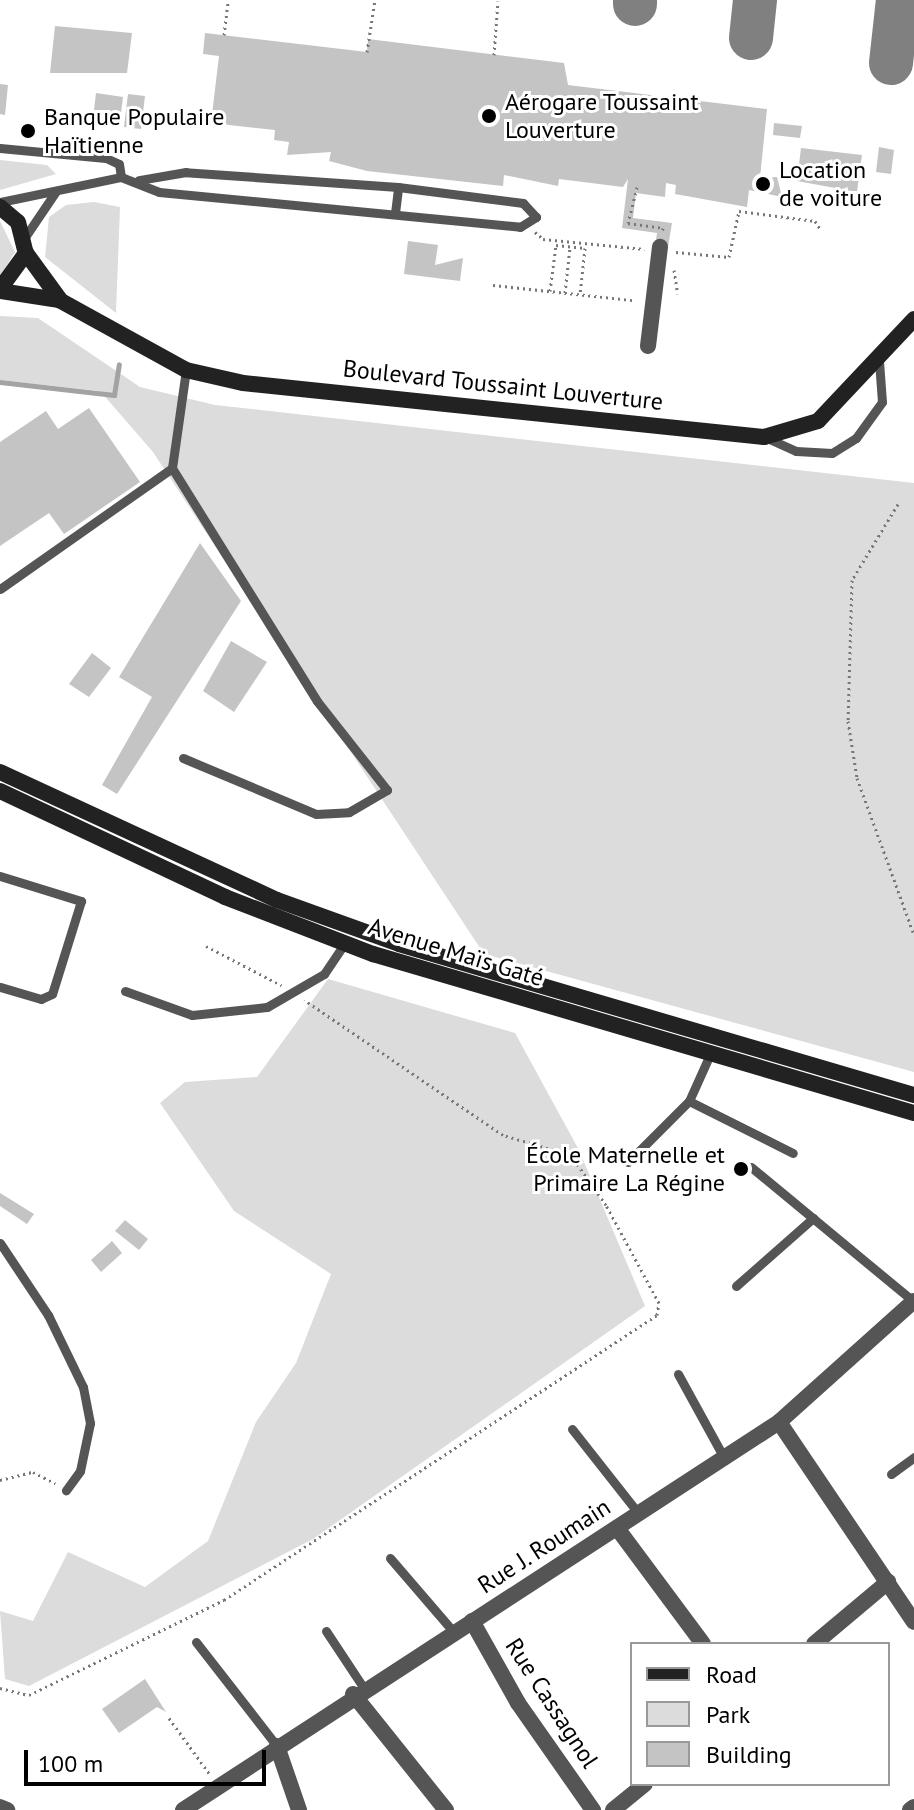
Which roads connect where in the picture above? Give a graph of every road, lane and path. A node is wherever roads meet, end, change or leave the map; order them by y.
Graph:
1 (228, 0) edge
2 (375, 0) edge
3 (498, 1) edge
4 (224, 35) dead end
5 (367, 52) dead end
6 (494, 55) dead end
7 (0, 148) edge
8 (121, 177) junction
9 (139, 180) junction
10 (398, 187) junction
11 (637, 187) dead end
12 (56, 191) junction
13 (0, 204) edge
14 (739, 211) dead end
15 (395, 213) junction
16 (821, 230) dead end
17 (25, 245) junction
18 (570, 247) junction
19 (660, 247) joint
20 (493, 285) dead end
21 (0, 290) edge
22 (550, 291) junction
23 (565, 293) junction
24 (580, 295) junction
25 (632, 300) dead end
26 (61, 301) junction
27 (914, 319) edge
28 (648, 346) dead end
29 (879, 361) junction
30 (186, 370) junction
31 (764, 437) junction
32 (172, 468) junction
33 (898, 504) dead end
34 (0, 589) edge
35 (183, 758) dead end
36 (0, 772) edge
37 (0, 791) edge
38 (0, 876) edge
39 (914, 935) edge
40 (345, 943) junction
41 (206, 946) dead end
42 (0, 987) edge
43 (125, 991) dead end
44 (294, 993) junction
45 (712, 1050) junction
46 (914, 1095) edge
47 (689, 1101) junction
48 (914, 1113) edge
49 (793, 1153) dead end
50 (628, 1162) dead end
51 (751, 1167) dead end
52 (813, 1218) junction
53 (0, 1243) edge
54 (736, 1286) dead end
55 (914, 1301) edge
56 (678, 1374) dead end
57 (779, 1422) junction
58 (572, 1429) dead end
59 (722, 1454) junction
60 (914, 1457) edge
61 (891, 1474) dead end
62 (0, 1480) edge
63 (66, 1490) joint
64 (638, 1513) junction
65 (617, 1528) junction
66 (390, 1558) dead end
67 (888, 1582) junction
68 (472, 1621) junction
69 (914, 1622) edge
70 (452, 1630) junction
71 (326, 1631) dead end
72 (196, 1642) dead end
73 (702, 1642) edge
74 (816, 1642) edge
75 (0, 1688) edge
76 (358, 1691) junction
77 (169, 1718) dead end
78 (277, 1746) junction
79 (218, 1785) junction
80 (643, 1786) edge
81 (0, 1807) edge
82 (7, 1810) edge
83 (183, 1810) edge
84 (299, 1810) edge
85 (446, 1810) edge
86 (593, 1810) edge
87 (613, 1810) edge

1 - 4 path
2 - 5 path
3 - 6 path
7 - 8 lane
8 - 9 lane
8 - 12 lane
9 - 10 lane
9 - 15 lane
10 - 15 lane
10 - 15 lane
11 - 19 path
12 - 13 lane
12 - 17 lane
13 - 17 main road, Boulevard Toussaint Louverture
14 - 16 path
17 - 21 main road
17 - 26 main road, Boulevard Toussaint Louverture
18 - 22 path
18 - 23 path
18 - 24 path
19 - 28 street
20 - 22 path
21 - 26 main road, Boulevard Toussaint Louverture
22 - 23 path
23 - 24 path
24 - 25 path
26 - 30 main road, Boulevard Toussaint Louverture
27 - 29 main road, Boulevard Toussaint Louverture
29 - 31 main road, Boulevard Toussaint Louverture
29 - 31 lane
30 - 31 main road, Boulevard Toussaint Louverture
30 - 32 lane
32 - 34 lane
32 - 35 lane
33 - 39 path
36 - 46 main road, Avenue Maïs Gaté
37 - 40 main road, Avenue Maïs Gaté
38 - 42 lane
40 - 44 lane
40 - 45 main road, Avenue Maïs Gaté
41 - 44 path
43 - 44 lane
44 - 75 path
45 - 47 lane
45 - 48 main road, Avenue Maïs Gaté
47 - 49 lane
47 - 50 lane
51 - 52 lane
52 - 54 lane
52 - 55 lane
53 - 63 lane
55 - 57 street, Rue J. Roumain
56 - 59 lane
57 - 59 street, Rue J. Roumain
57 - 67 street
58 - 64 lane
59 - 64 street, Rue J. Roumain
60 - 61 lane
62 - 63 path
64 - 65 street, Rue J. Roumain
65 - 68 street, Rue J. Roumain
65 - 73 street
66 - 70 lane
67 - 69 street
67 - 74 street
68 - 70 street, Rue J. Roumain
68 - 86 street, Rue Cassagnol
70 - 76 street, Rue J. Roumain
71 - 76 lane
72 - 78 lane
76 - 78 street, Rue J. Roumain
76 - 85 street
77 - 79 path
78 - 79 street, Rue J. Roumain
78 - 84 street
79 - 83 street, Rue J. Roumain
80 - 87 street
81 - 82 street

